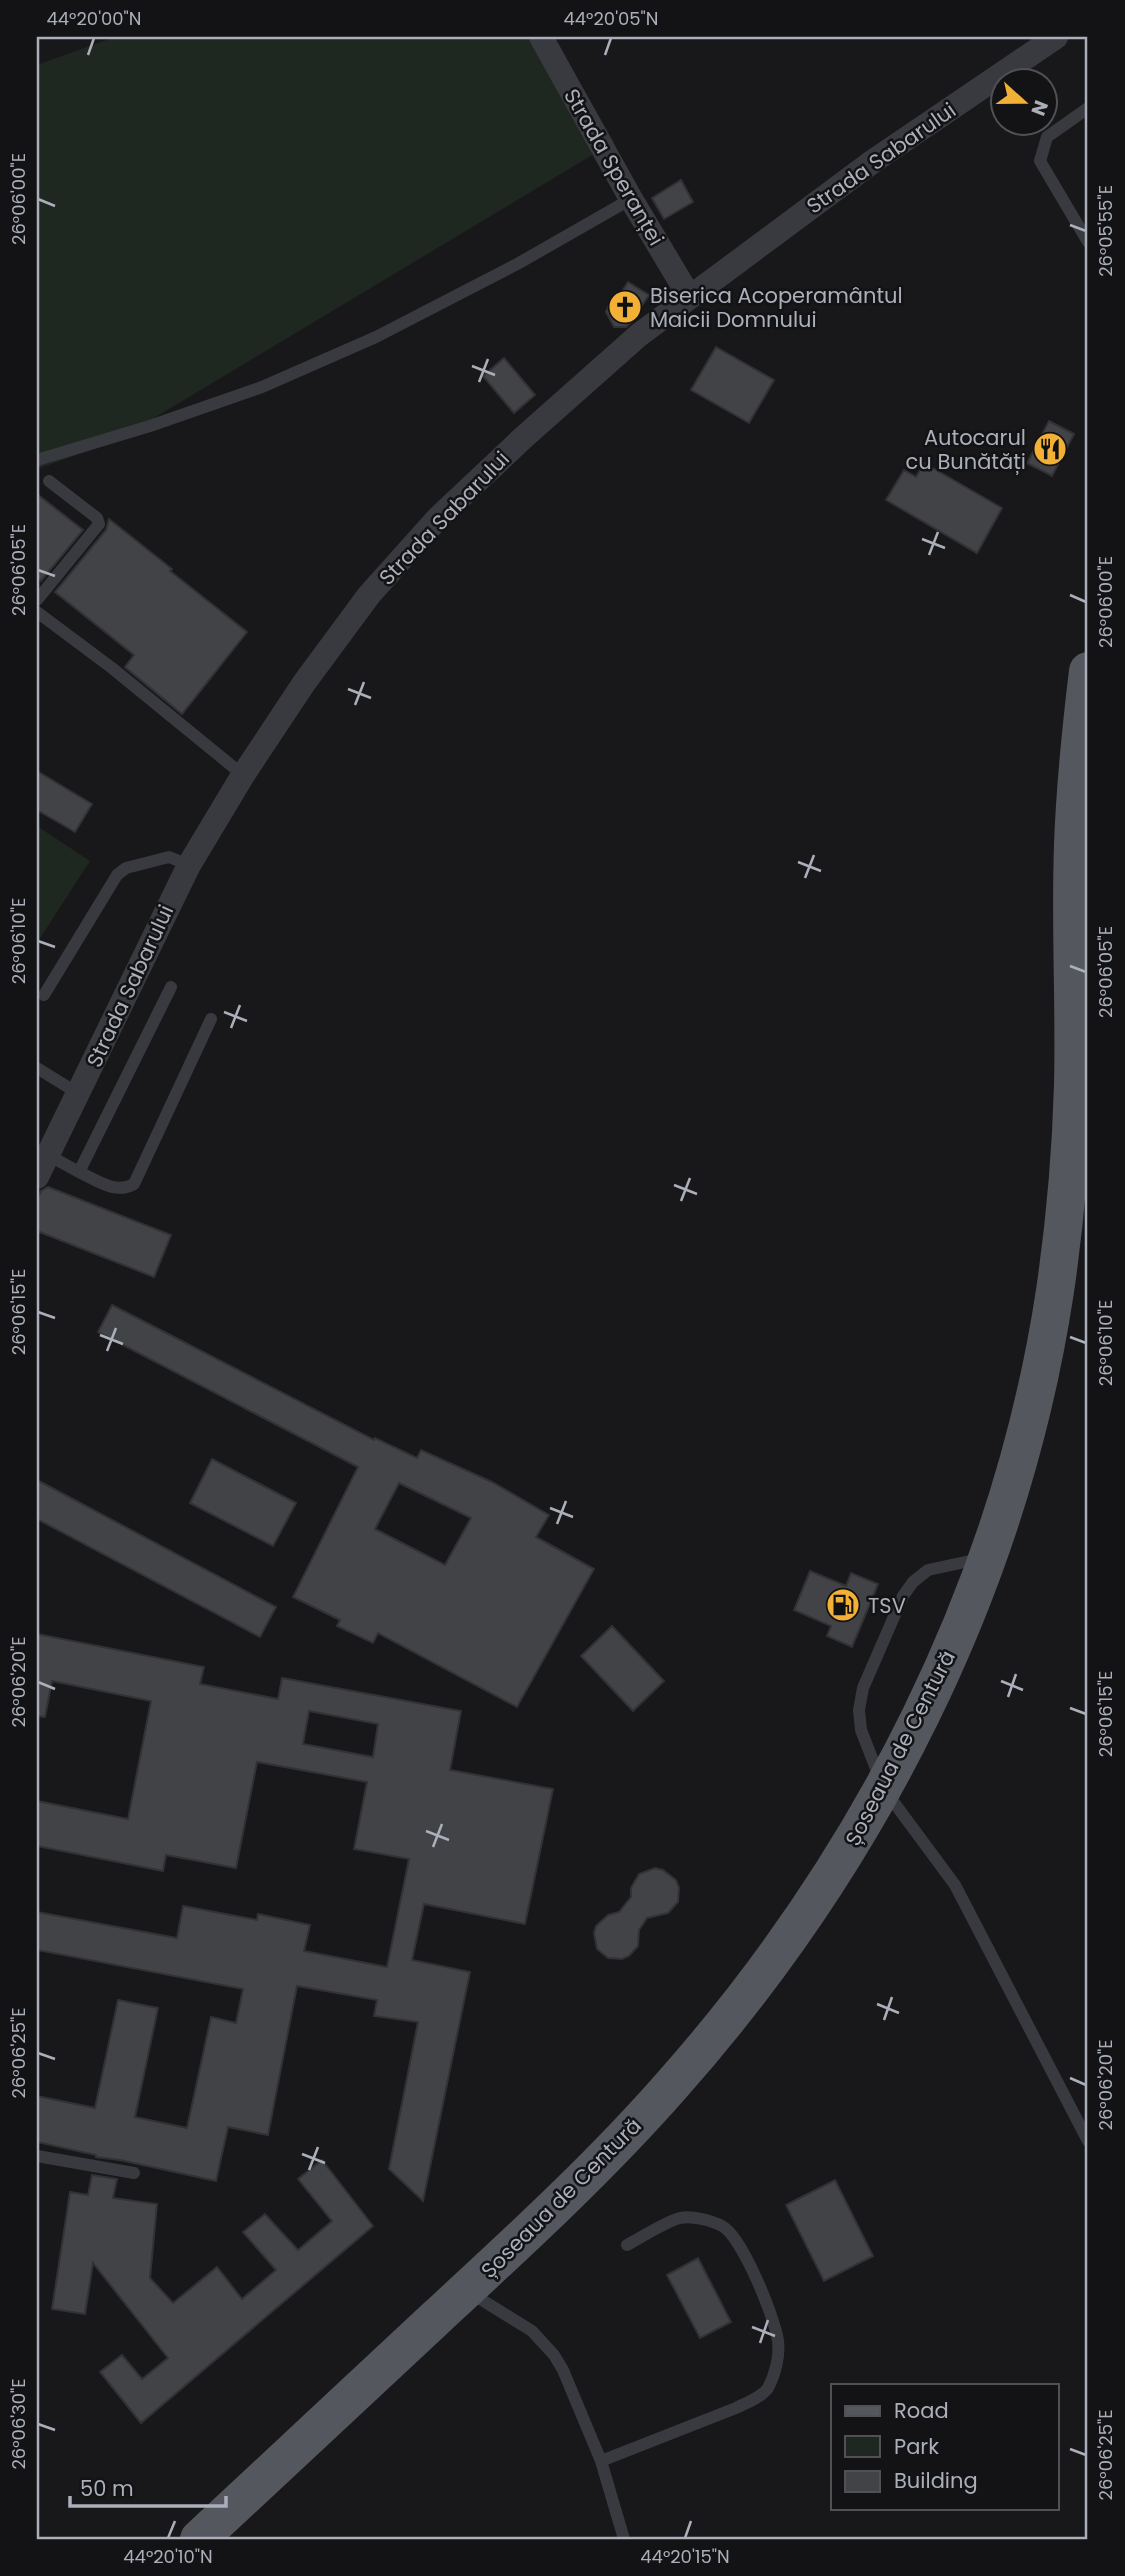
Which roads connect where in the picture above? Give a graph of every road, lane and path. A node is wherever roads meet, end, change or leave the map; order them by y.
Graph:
1 (541, 37) edge
2 (1056, 37) edge
3 (1088, 108) edge
4 (631, 199) junction
5 (1088, 242) edge
6 (689, 296) junction
7 (37, 460) edge
8 (49, 481) dead end
9 (37, 600) edge
10 (37, 612) edge
11 (1088, 671) edge
12 (243, 775) junction
13 (189, 865) junction
14 (1080, 869) edge
15 (171, 987) dead end
16 (44, 995) dead end
17 (211, 1020) dead end
18 (37, 1068) edge
19 (1081, 1086) edge
20 (79, 1094) junction
21 (42, 1166) edge
22 (79, 1171) junction
23 (987, 1558) junction
24 (884, 1789) junction
25 (1088, 2141) edge
26 (37, 2156) edge
27 (134, 2173) dead end
28 (627, 2245) dead end
29 (467, 2291) junction
30 (601, 2461) junction
31 (199, 2539) edge
32 (624, 2539) edge

1 - 4 street, Strada Speranței
2 - 6 street, Strada Sabarului
3 - 5 lane
4 - 6 street, Strada Speranței
4 - 7 lane
6 - 12 street, Strada Sabarului
8 - 9 lane
10 - 12 lane
11 - 14 main road, Șoseaua de Centură
12 - 13 street, Strada Sabarului
13 - 16 lane
13 - 20 street, Strada Sabarului
14 - 19 main road, Șoseaua de Centură
15 - 22 lane
17 - 22 lane
18 - 20 lane
19 - 23 main road, Șoseaua de Centură
20 - 21 street, Strada Sabarului
21 - 22 lane
23 - 24 main road, Șoseaua de Centură
23 - 24 lane
24 - 25 lane
24 - 29 main road, Șoseaua de Centură
26 - 27 lane
28 - 30 lane
29 - 30 lane
29 - 31 main road, Șoseaua de Centură
30 - 32 lane

